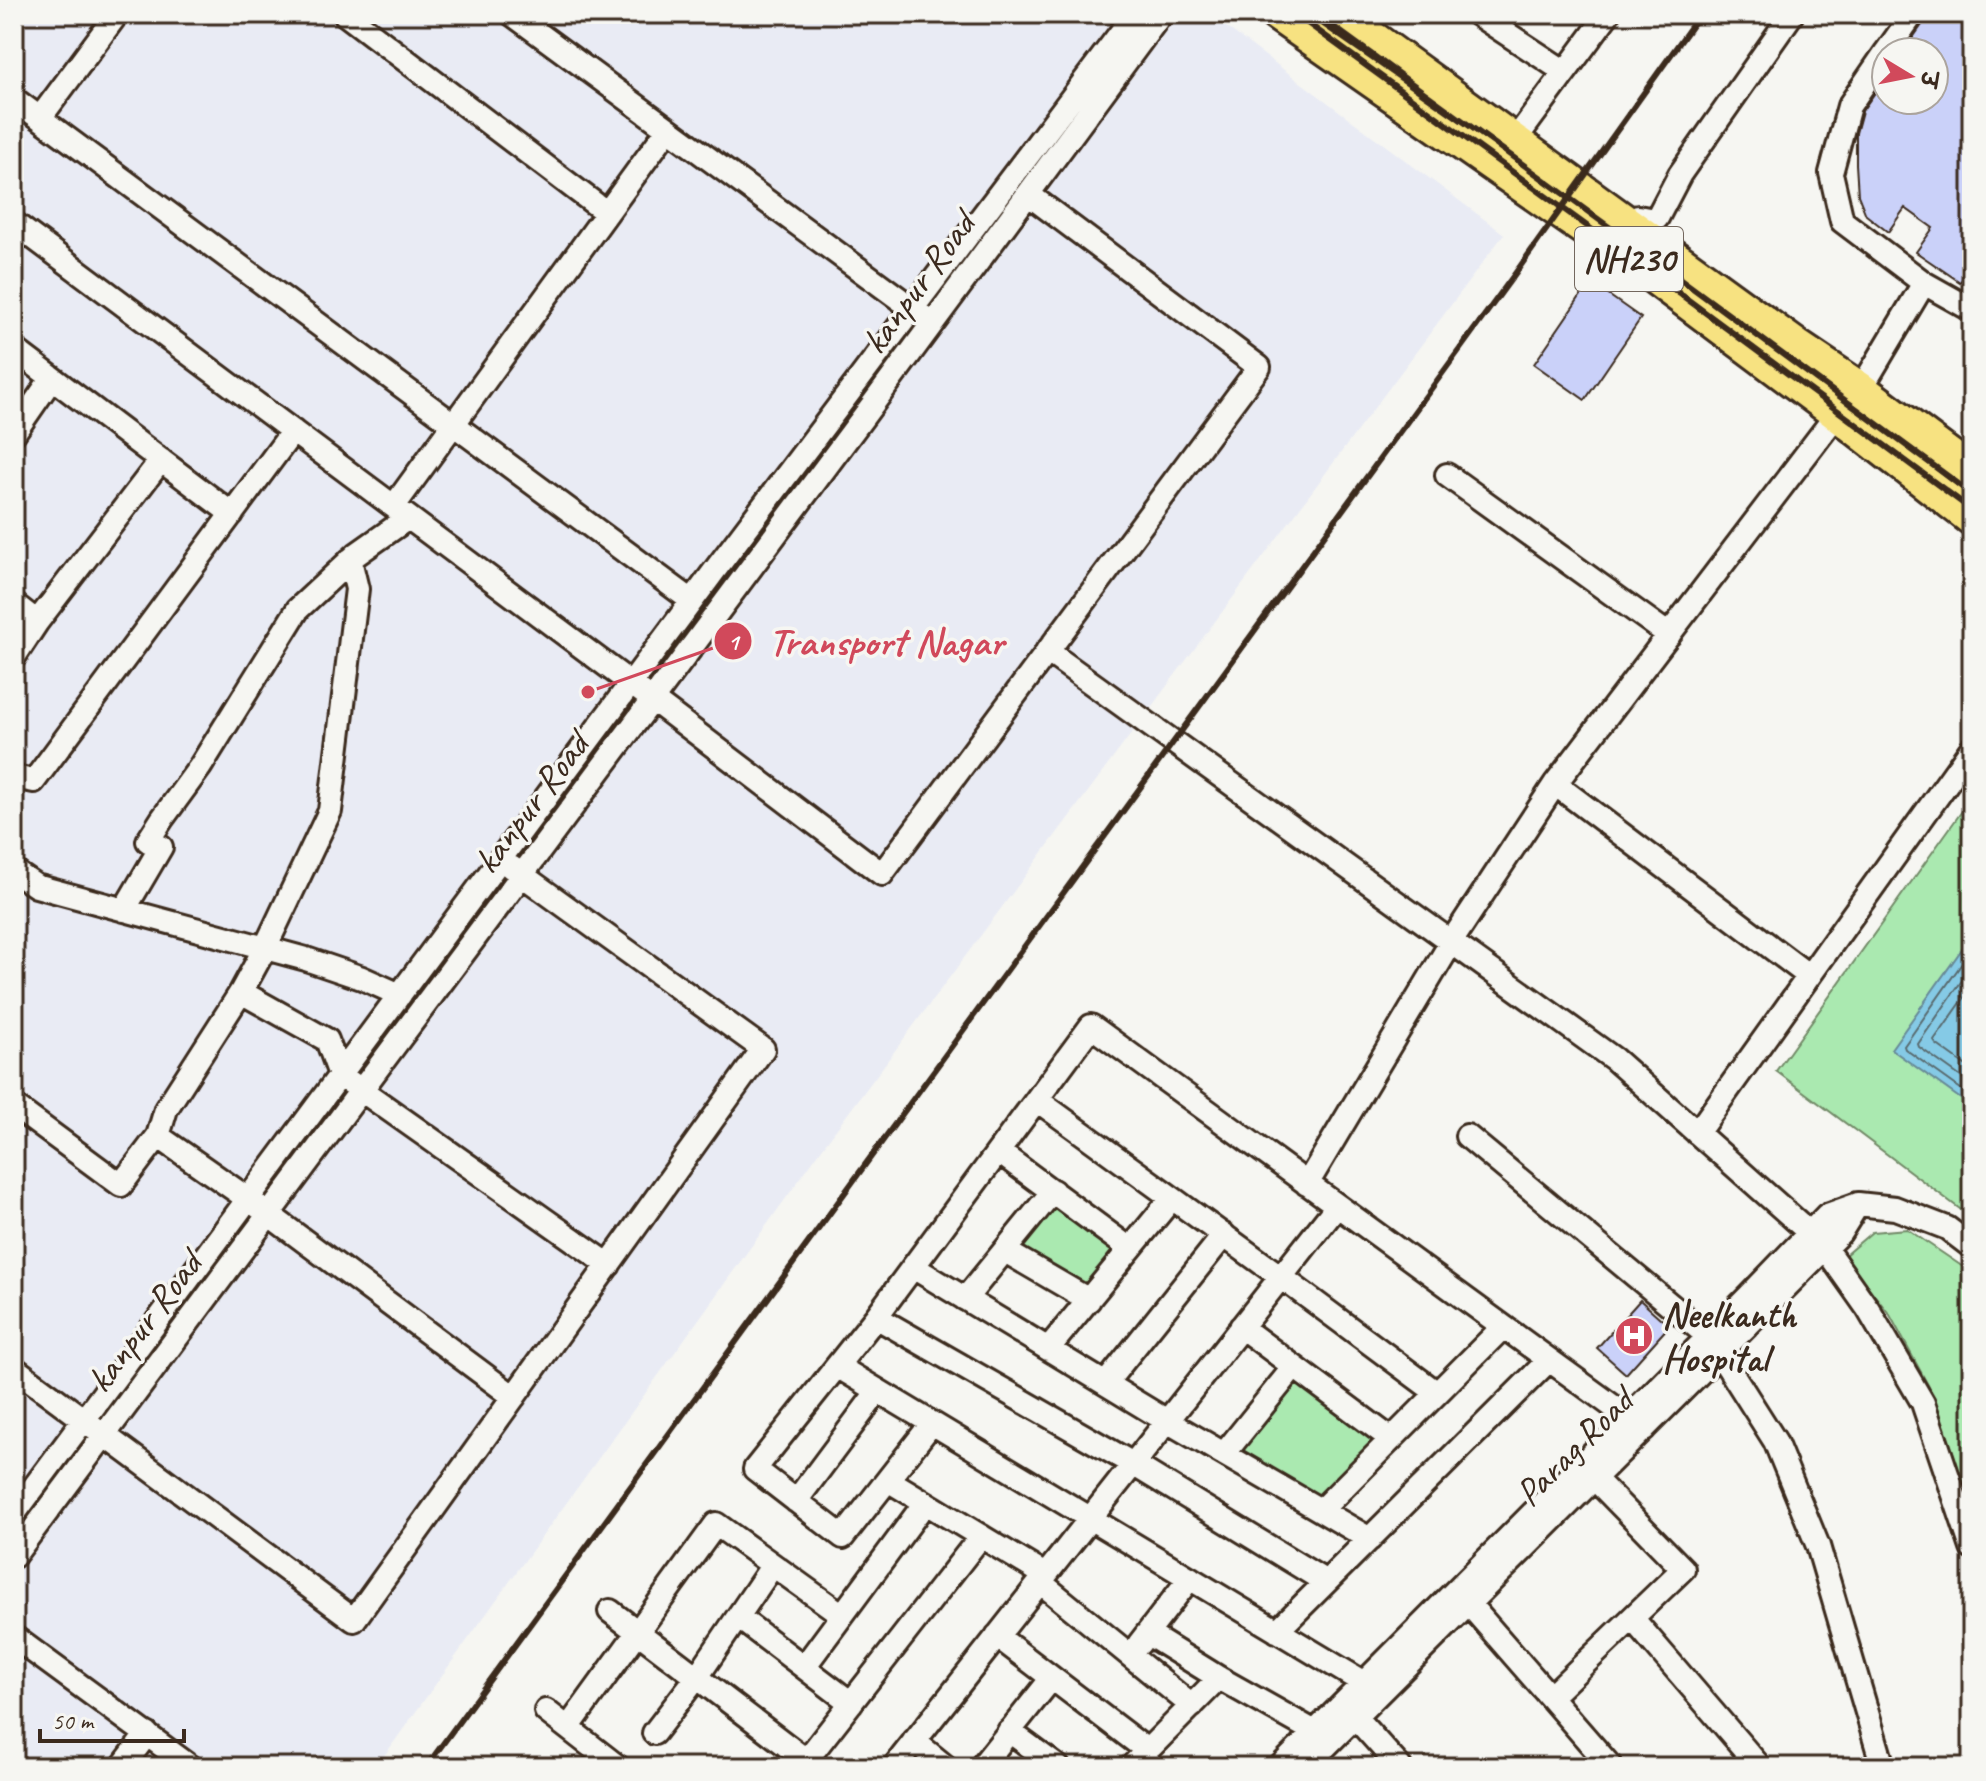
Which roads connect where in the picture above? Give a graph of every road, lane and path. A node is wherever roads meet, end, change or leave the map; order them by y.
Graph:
1 (117, 14) edge
2 (345, 14) edge
3 (512, 14) edge
4 (1135, 14) edge
5 (1161, 14) edge
6 (1276, 14) edge
7 (1340, 14) edge
8 (1477, 14) edge
9 (1608, 14) edge
10 (1792, 14) edge
11 (1913, 14) edge
12 (1897, 36) edge
13 (1565, 72) junction
14 (1870, 75) edge
15 (14, 99) edge
16 (40, 118) junction
17 (668, 129) junction
18 (1515, 140) junction
19 (1028, 194) junction
20 (607, 213) junction
21 (14, 223) edge
22 (1629, 224) junction
23 (1924, 283) junction
24 (912, 308) junction
25 (1972, 310) edge
26 (933, 323) junction
27 (14, 349) edge
28 (52, 378) junction
29 (1861, 389) junction
30 (1837, 414) junction
31 (453, 424) junction
32 (293, 431) junction
33 (14, 433) edge
34 (161, 460) junction
35 (1972, 472) edge
36 (1447, 475) dead end
37 (401, 512) junction
38 (232, 514) junction
39 (1972, 519) edge
40 (350, 560) junction
41 (692, 601) junction
42 (14, 604) edge
43 (37, 622) junction
44 (1669, 635) junction
45 (1047, 651) junction
46 (14, 657) edge
47 (631, 684) junction
48 (653, 700) junction
49 (1972, 748) edge
50 (14, 777) edge
51 (1555, 784) junction
52 (500, 860) junction
53 (14, 871) edge
54 (522, 875) junction
55 (124, 910) junction
56 (1452, 943) junction
57 (265, 948) junction
58 (1809, 976) junction
59 (241, 992) junction
60 (400, 995) junction
61 (340, 1075) junction
62 (362, 1090) junction
63 (1037, 1100) junction
64 (14, 1106) edge
65 (1697, 1133) junction
66 (158, 1136) junction
67 (1467, 1136) dead end
68 (999, 1152) junction
69 (1307, 1184) junction
70 (1053, 1191) junction
71 (1172, 1198) junction
72 (248, 1199) junction
73 (1337, 1206) junction
74 (269, 1215) junction
75 (1224, 1235) junction
76 (1817, 1240) junction
77 (1972, 1247) edge
78 (1130, 1249) junction
79 (1005, 1251) junction
80 (609, 1265) junction
81 (913, 1267) junction
82 (1281, 1277) junction
83 (965, 1299) junction
84 (1089, 1300) junction
85 (876, 1317) junction
86 (1241, 1327) junction
87 (1503, 1327) junction
88 (1714, 1346) junction
89 (1048, 1349) junction
90 (1549, 1360) junction
91 (837, 1366) junction
92 (1294, 1367) junction
93 (14, 1368) edge
94 (1106, 1383) junction
95 (878, 1391) junction
96 (1437, 1393) junction
97 (514, 1397) junction
98 (84, 1420) junction
99 (1167, 1421) junction
100 (932, 1423) junction
101 (1636, 1423) junction
102 (105, 1436) junction
103 (1391, 1439) junction
104 (1224, 1454) junction
105 (1133, 1464) junction
106 (1594, 1478) junction
107 (888, 1480) junction
108 (796, 1501) junction
109 (925, 1503) junction
110 (1321, 1510) junction
111 (14, 1514) edge
112 (1090, 1518) junction
113 (981, 1536) junction
114 (1370, 1539) junction
115 (1972, 1548) edge
116 (14, 1556) edge
117 (773, 1565) junction
118 (1043, 1578) junction
119 (1190, 1578) junction
120 (1326, 1582) junction
121 (1469, 1604) junction
122 (610, 1611) dead end
123 (841, 1614) junction
124 (738, 1617) junction
125 (1632, 1618) junction
126 (1277, 1631) junction
127 (638, 1632) junction
128 (1148, 1634) junction
129 (997, 1636) junction
130 (14, 1637) edge
131 (1129, 1654) junction
132 (804, 1667) junction
133 (697, 1677) junction
134 (1052, 1678) junction
135 (1219, 1678) junction
136 (1373, 1688) junction
137 (1550, 1697) junction
138 (851, 1703) junction
139 (1192, 1706) junction
140 (546, 1711) dead end
141 (1355, 1717) junction
142 (568, 1728) junction
143 (1009, 1731) junction
144 (1315, 1732) junction
145 (654, 1733) dead end
146 (147, 1734) junction
147 (914, 1741) junction
148 (1148, 1751) junction
149 (808, 1765) edge
150 (122, 1767) edge
151 (191, 1767) edge
152 (618, 1767) edge
153 (894, 1767) edge
154 (946, 1767) edge
155 (981, 1767) edge
156 (1058, 1767) edge
157 (1131, 1767) edge
158 (1280, 1767) edge
159 (1305, 1767) edge
160 (1400, 1767) edge
161 (1611, 1767) edge
162 (1760, 1767) edge
163 (1883, 1767) edge

1 - 16 street
2 - 20 street
3 - 17 street
4 - 24 street
5 - 19 street, kanpur Road
6 - 30 highway, NH230
7 - 18 highway, NH230
8 - 13 street
9 - 13 street
10 - 22 street
11 - 12 street
13 - 18 street
14 - 23 street
15 - 16 street
16 - 31 street
17 - 20 street
17 - 24 street
18 - 22 highway, NH230
19 - 26 street, kanpur Road
19 - 45 street
20 - 31 street
21 - 32 street
22 - 29 highway, NH230
23 - 25 street
23 - 29 street
24 - 26 street
24 - 41 street
26 - 48 street, kanpur Road
27 - 28 street
28 - 33 street
28 - 34 street
29 - 35 highway, NH230
30 - 39 highway, NH230
30 - 44 street
31 - 37 street
31 - 41 street
32 - 37 street
32 - 38 street
34 - 38 street
34 - 43 street
36 - 44 street
37 - 40 street
37 - 47 street
38 - 50 street
40 - 55 street
40 - 57 street
41 - 47 street
42 - 43 street
43 - 46 street
44 - 51 street
45 - 48 street
45 - 56 street
47 - 48 street
47 - 52 street
48 - 54 street, kanpur Road
49 - 58 street
51 - 56 street
51 - 58 street
52 - 54 street
52 - 60 street
53 - 55 street
54 - 62 street, kanpur Road
54 - 80 street
55 - 57 street
56 - 65 street
56 - 69 street
57 - 59 street
57 - 60 street
58 - 65 street
59 - 61 street
59 - 66 street
60 - 61 street
61 - 62 street
61 - 72 street
62 - 74 street, kanpur Road
62 - 80 street
63 - 68 street
63 - 69 street
63 - 71 street
64 - 66 street
65 - 76 street
66 - 72 street
67 - 88 street
68 - 70 street
68 - 81 street
69 - 73 street
70 - 78 street
70 - 79 street
71 - 75 street
71 - 78 street
72 - 74 street
72 - 98 street
73 - 82 street
73 - 87 street
74 - 97 street
74 - 102 street, kanpur Road
75 - 82 street
75 - 94 street
76 - 77 street, Parag Road
76 - 88 street, Parag Road
76 - 115 street
78 - 84 street
79 - 83 street
79 - 84 street
80 - 97 street
81 - 83 street
81 - 85 street
82 - 86 street
82 - 96 street
83 - 89 street
84 - 89 street
85 - 91 street
85 - 105 street
86 - 92 street
86 - 99 street
87 - 90 street
87 - 96 street
88 - 101 street, Parag Road
88 - 163 street
89 - 94 street
90 - 101 street
90 - 114 street
91 - 95 street
91 - 108 street
92 - 103 street
92 - 104 street
93 - 98 street
94 - 99 street
95 - 100 street
95 - 108 street
96 - 103 street
97 - 102 street
98 - 102 street
98 - 111 street
99 - 104 street
99 - 105 street
100 - 107 street
100 - 112 street
101 - 106 street, Parag Road
101 - 136 street, Parag Road
102 - 116 street, kanpur Road
103 - 110 street
104 - 110 street
105 - 112 street
105 - 120 street
106 - 121 street, Parag Road
106 - 125 street
107 - 108 street
107 - 109 street
109 - 113 street
109 - 123 street
110 - 114 street
112 - 118 street
112 - 119 street
113 - 118 street
113 - 138 street
114 - 120 street
117 - 123 street
117 - 124 street
117 - 127 street
118 - 129 street
118 - 131 street
119 - 126 street
119 - 128 street
120 - 126 street
121 - 136 street, Parag Road
121 - 137 street
122 - 127 street
123 - 132 street
124 - 132 street
124 - 133 street
125 - 137 street
125 - 162 street
126 - 136 street
127 - 133 street
127 - 142 street
128 - 131 street
128 - 135 street
129 - 134 street
129 - 147 street
130 - 146 street
131 - 139 street
132 - 138 street
133 - 145 street
133 - 149 street
134 - 143 street
134 - 148 street
135 - 139 street
135 - 144 street
136 - 141 street, Parag Road
136 - 144 street, Parag Road
137 - 161 street
138 - 149 street
139 - 148 street
140 - 142 street
141 - 159 street, Parag Road
141 - 160 street
142 - 152 street
143 - 155 street
143 - 156 street
144 - 158 street, Parag Road
146 - 150 street
146 - 151 street
147 - 153 street
147 - 154 street
148 - 157 street

